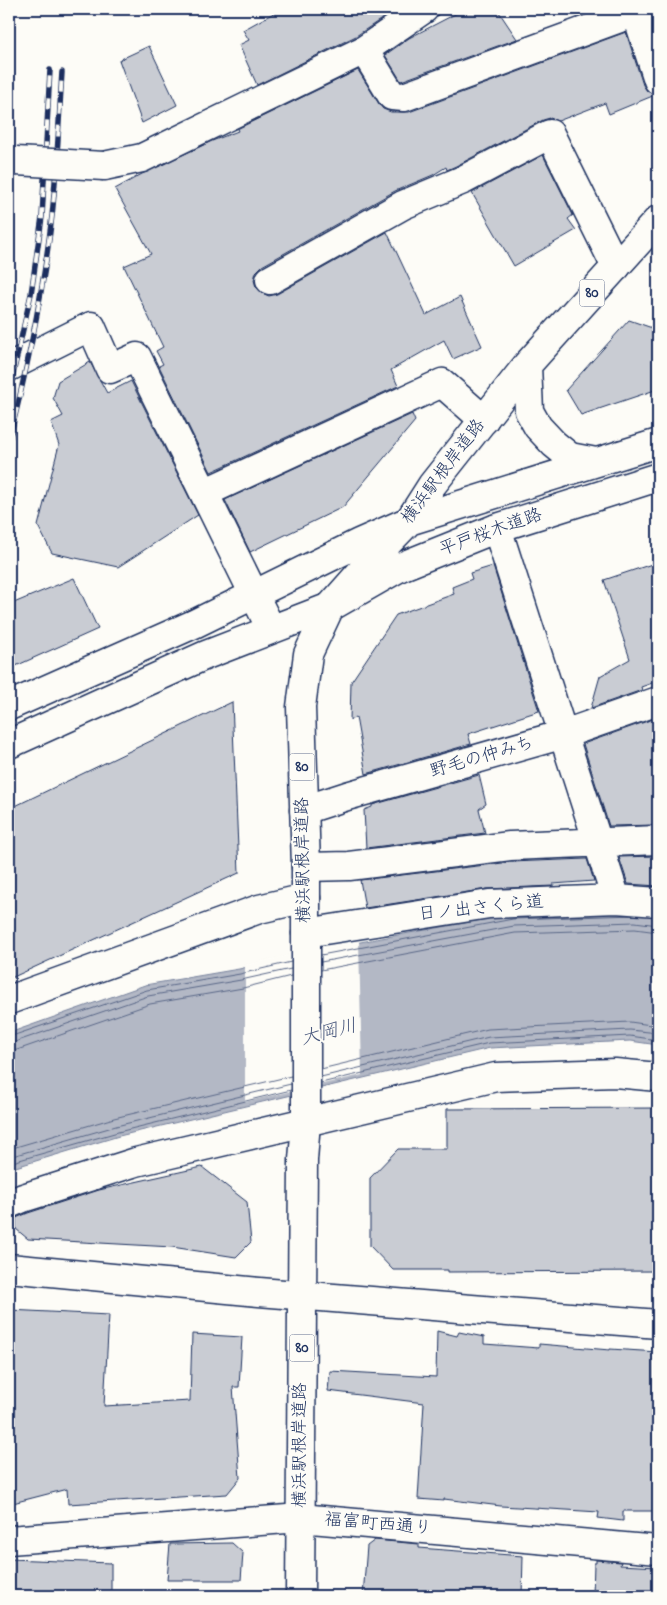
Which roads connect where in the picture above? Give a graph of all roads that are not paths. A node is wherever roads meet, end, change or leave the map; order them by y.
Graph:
1 (424, 9) edge
2 (364, 50) junction
3 (658, 80) edge
4 (12, 164) edge
5 (658, 220) edge
6 (616, 267) junction
7 (270, 280) dead end
8 (527, 366) junction
9 (9, 367) edge
10 (484, 420) junction
11 (658, 443) edge
12 (596, 462) junction
13 (658, 477) edge
14 (204, 493) junction
15 (409, 521) junction
16 (497, 528) junction
17 (254, 594) junction
18 (330, 607) junction
19 (271, 629) junction
20 (658, 701) edge
21 (9, 706) edge
22 (564, 734) junction
23 (9, 744) edge
24 (304, 810) junction
25 (658, 840) edge
26 (598, 841) junction
27 (306, 867) junction
28 (306, 898) junction
29 (616, 899) junction
30 (658, 902) edge
31 (306, 933) junction
32 (9, 1000) edge
33 (658, 1077) edge
34 (305, 1111) junction
35 (9, 1204) edge
36 (9, 1268) edge
37 (303, 1296) junction
38 (658, 1324) edge
39 (300, 1518) junction
40 (9, 1540) edge
41 (658, 1550) edge
42 (300, 1596) edge

1 - 2 street
2 - 3 street
2 - 4 street, bridge
5 - 6 street, 横浜駅根岸道路 / 80
6 - 7 street
6 - 8 street, 横浜駅根岸道路 / 80
8 - 10 street, 横浜駅根岸道路 / 80
8 - 12 street
9 - 14 street
10 - 14 street
10 - 15 street, 横浜駅根岸道路 / 80
11 - 12 street
12 - 15 street
13 - 16 street, 平戸桜木道路
14 - 17 street
15 - 17 street
15 - 18 street, 横浜駅根岸道路 / 80
16 - 18 street, 平戸桜木道路
16 - 22 street
17 - 19 street
17 - 21 street
18 - 19 street, 平戸桜木道路
18 - 24 street, 横浜駅根岸道路 / 80
19 - 23 street, 平戸桜木道路
20 - 22 street, 野毛の仲みち
22 - 24 street, 野毛の仲みち
22 - 26 street
24 - 27 street, 横浜駅根岸道路 / 80
25 - 26 street
26 - 27 street
26 - 29 street
27 - 28 street, 横浜駅根岸道路 / 80
28 - 31 street, 横浜駅根岸道路 / 80
28 - 32 street
29 - 30 street, 日ノ出さくら道
29 - 31 street, 日ノ出さくら道
31 - 34 street, 横浜駅根岸道路 / 80
33 - 34 street
34 - 35 street
34 - 37 street, 横浜駅根岸道路 / 80
36 - 37 street
37 - 38 street
37 - 39 street, 横浜駅根岸道路 / 80
39 - 40 street, 福富町西通り
39 - 41 street, 福富町西通り
39 - 42 street, 横浜駅根岸道路 / 80

